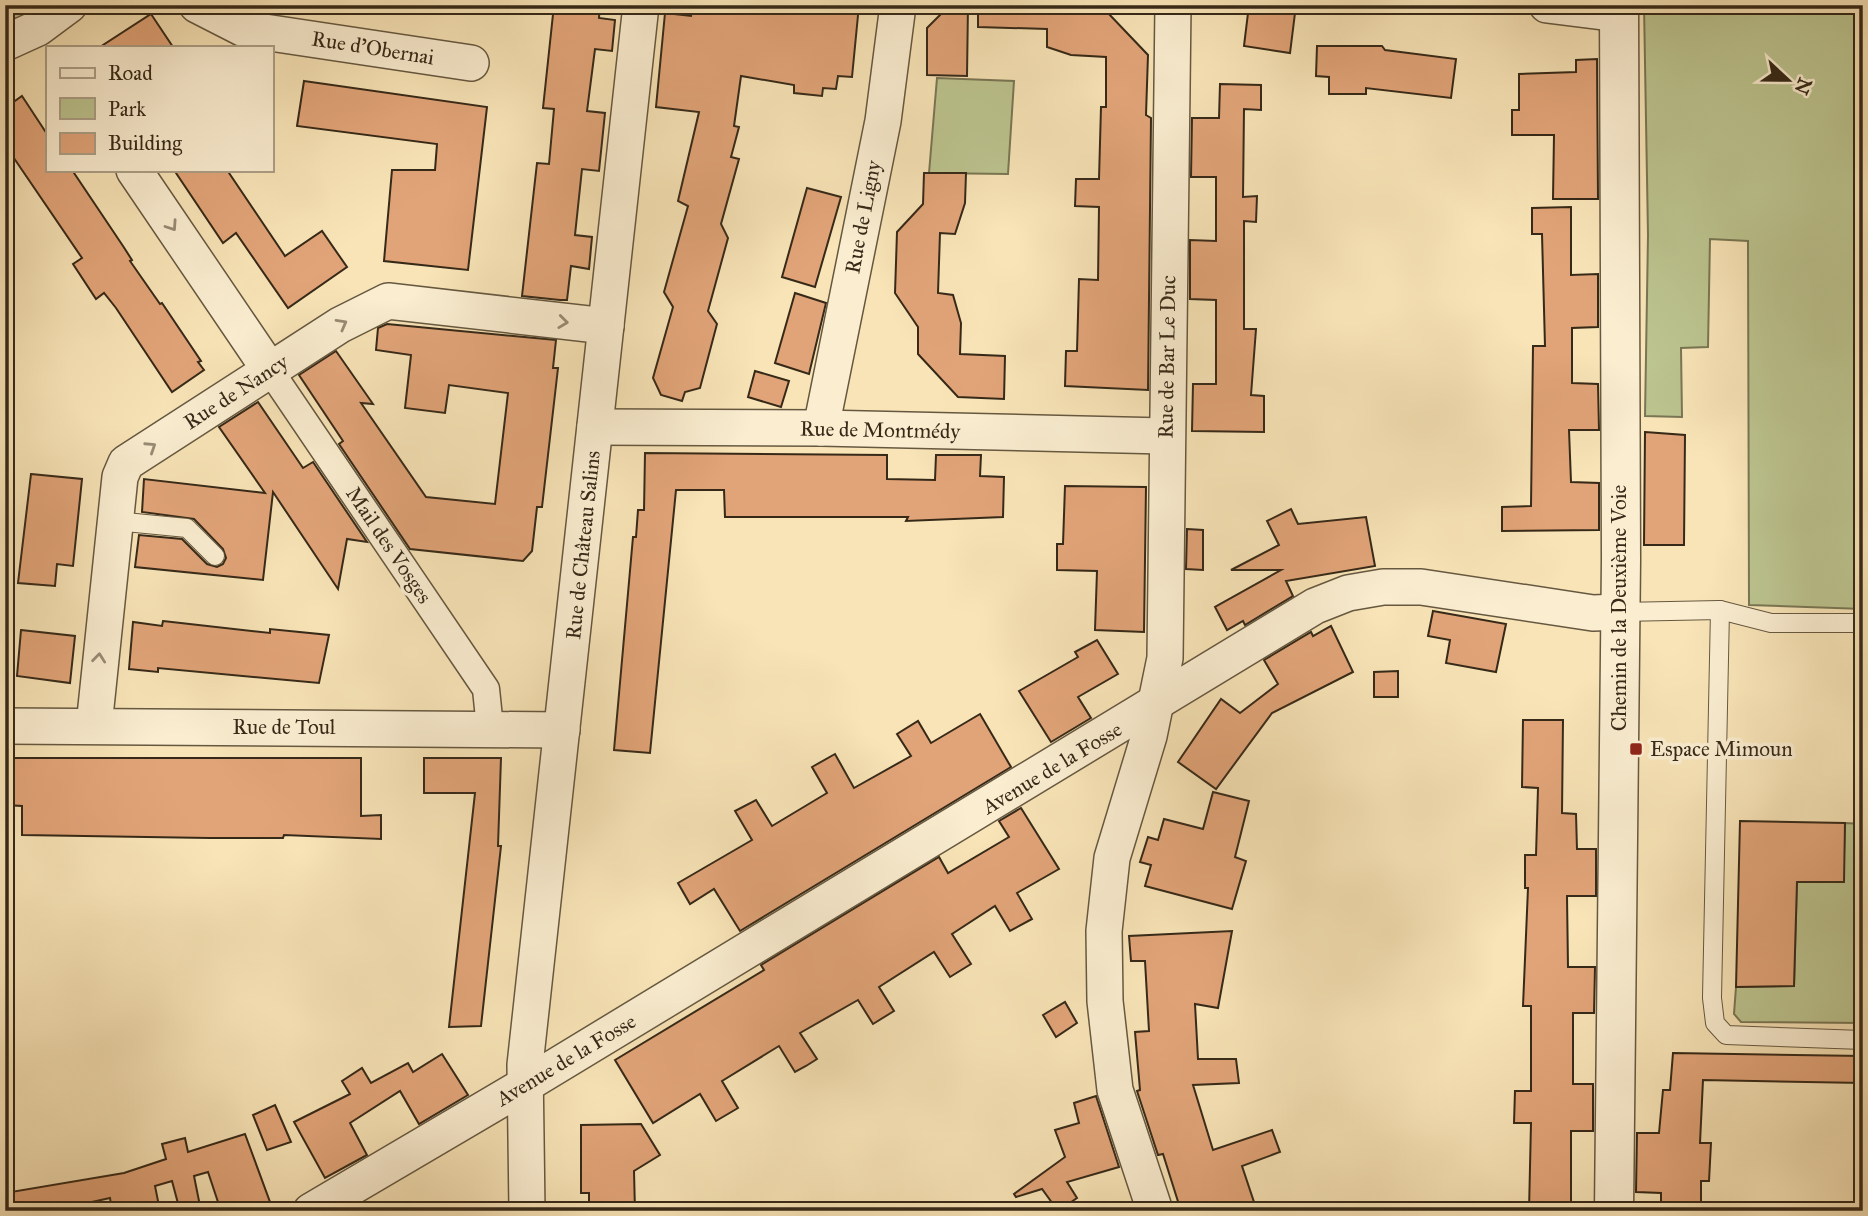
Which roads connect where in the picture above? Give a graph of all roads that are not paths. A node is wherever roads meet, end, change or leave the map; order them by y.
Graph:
1 (69, 5) edge
2 (197, 5) edge
3 (641, 5) edge
4 (898, 5) edge
5 (1173, 5) edge
6 (1547, 5) edge
7 (1619, 10) edge
8 (44, 38) edge
9 (5, 43) edge
10 (471, 63) dead end
11 (135, 172) edge
12 (606, 326) junction
13 (269, 369) junction
14 (595, 427) junction
15 (821, 428) junction
16 (1165, 436) junction
17 (115, 520) junction
18 (215, 556) dead end
19 (1720, 610) junction
20 (1620, 612) junction
21 (1863, 623) edge
22 (1154, 707) junction
23 (5, 726) edge
24 (94, 726) junction
25 (490, 728) junction
26 (562, 730) junction
27 (1863, 1040) edge
28 (525, 1085) junction
29 (311, 1211) edge
30 (527, 1211) edge
31 (1155, 1211) edge
32 (1614, 1211) edge

1 - 8 street
2 - 10 street, Rue d'Obernai
3 - 12 street, Rue de Château Salins
4 - 15 street, Rue de Ligny
5 - 16 street, Rue de Bar Le Duc
6 - 7 street
7 - 20 street, Chemin de la Deuxième Voie
8 - 9 street
11 -> 13 street
13 -> 12 street, Rue de Nancy
12 - 14 street, Rue de Château Salins
17 -> 13 street, Rue de Nancy
13 - 25 street, Mail des Vosges
14 - 15 street, Rue de Montmédy
14 - 26 street, Rue de Château Salins
15 - 16 street, Rue de Montmédy
16 - 22 street, Rue de Bar Le Duc
17 - 18 lane
24 -> 17 street, Rue de Nancy
19 - 20 lane, Avenue de la Fosse
19 - 21 lane, Avenue de la Fosse
19 - 27 lane
20 - 22 street, Avenue de la Fosse
20 - 32 street, Chemin de la Deuxième Voie
22 - 28 street, Avenue de la Fosse
22 - 31 street, Rue de Bar Le Duc
23 - 24 street, Rue de Toul
24 - 25 street, Rue de Toul
25 - 26 street, Rue de Toul
26 - 28 street, Rue de Château Salins
28 - 29 street, Avenue de la Fosse
28 - 30 street, Rue de Château Salins

